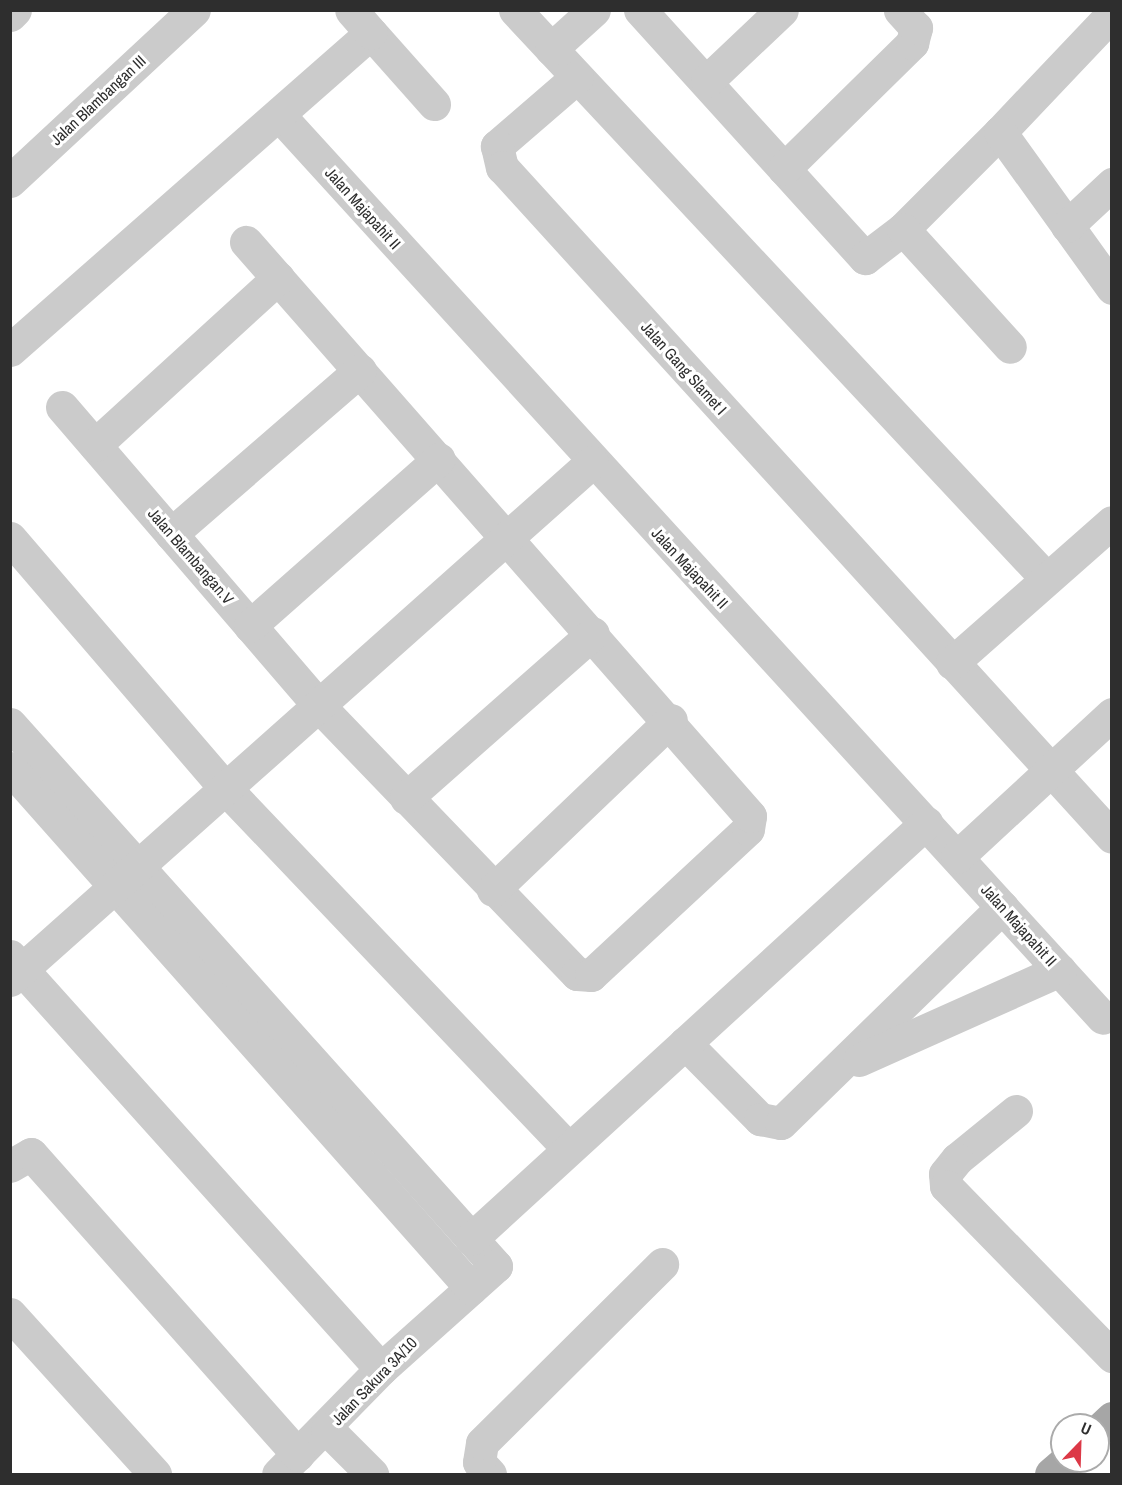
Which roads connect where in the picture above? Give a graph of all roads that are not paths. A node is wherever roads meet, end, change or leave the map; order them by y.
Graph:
1 (15, 10) edge
2 (515, 10) edge
3 (594, 10) edge
4 (640, 10) edge
5 (782, 10) edge
6 (900, 10) edge
7 (186, 13) edge
8 (1112, 14) edge
9 (10, 15) edge
10 (361, 22) edge
11 (551, 49) junction
12 (577, 77) junction
13 (707, 81) junction
14 (434, 104) dead end
15 (279, 115) junction
16 (1000, 132) junction
17 (784, 169) junction
18 (10, 181) edge
19 (1112, 184) edge
20 (1067, 226) junction
21 (903, 229) junction
22 (246, 242) dead end
23 (278, 278) junction
24 (1112, 288) edge
25 (1010, 347) dead end
26 (10, 350) edge
27 (360, 370) junction
28 (62, 407) dead end
29 (95, 445) junction
30 (439, 459) junction
31 (592, 462) junction
32 (1112, 522) edge
33 (171, 534) junction
34 (508, 537) junction
35 (10, 538) edge
36 (1046, 578) junction
37 (250, 626) junction
38 (593, 633) junction
39 (952, 663) junction
40 (319, 706) junction
41 (1112, 714) edge
42 (671, 720) junction
43 (10, 724) edge
44 (10, 768) edge
45 (1050, 773) junction
46 (226, 789) junction
47 (406, 798) junction
48 (926, 823) junction
49 (1112, 837) edge
50 (957, 857) junction
51 (128, 878) junction
52 (493, 891) junction
53 (1002, 907) junction
54 (14, 968) edge
55 (1060, 970) junction
56 (928, 981) junction
57 (956, 1017) junction
58 (1103, 1017) dead end
59 (685, 1043) junction
60 (840, 1068) junction
61 (1016, 1111) dead end
62 (569, 1149) junction
63 (10, 1166) edge
64 (471, 1239) junction
65 (662, 1264) dead end
66 (471, 1288) junction
67 (10, 1314) edge
68 (1112, 1356) edge
69 (381, 1369) junction
70 (327, 1430) junction
71 (288, 1465) edge
72 (155, 1474) edge
73 (372, 1474) edge
74 (490, 1474) edge

1 - 9 street
2 - 11 street
3 - 11 street
4 - 13 street
5 - 13 street
6 - 17 street
7 - 18 street, Jalan Blambangan III
8 - 16 street
10 - 14 street
10 - 15 street
11 - 12 street
12 - 36 street
12 - 39 street, Jalan Gang Slamet I
13 - 17 street
15 - 26 street
15 - 31 street, Jalan Majapahit II
16 - 20 street
16 - 21 street
17 - 21 street
19 - 20 street
20 - 24 street
21 - 25 street
22 - 23 street
23 - 27 street
23 - 29 street
27 - 30 street
27 - 33 street
28 - 29 street, Jalan Blambangan.V
29 - 33 street, Jalan Blambangan.V
30 - 34 street
30 - 37 street
31 - 34 street
31 - 48 street, Jalan Majapahit II
32 - 36 street
33 - 37 street, Jalan Blambangan.V
34 - 38 street
34 - 40 street
35 - 46 street
36 - 39 street
37 - 40 street, Jalan Blambangan.V
38 - 42 street
38 - 47 street
39 - 45 street, Jalan Gang Slamet I
40 - 46 street
40 - 47 street, Jalan Blambangan.V
41 - 45 street
42 - 52 street
42 - 52 street, Jalan Blambangan.V
43 - 51 street
44 - 51 street
45 - 49 street, Jalan Gang Slamet I
45 - 50 street
46 - 51 street
46 - 62 street
47 - 52 street, Jalan Blambangan.V
48 - 50 street, Jalan Majapahit II
48 - 59 street
50 - 53 street, Jalan Majapahit II
51 - 54 street
51 - 64 street
51 - 66 street
53 - 55 street, Jalan Majapahit II
53 - 56 street
54 - 69 street
55 - 57 street
55 - 58 street, Jalan Majapahit II
56 - 57 street
56 - 60 street
57 - 60 street
59 - 60 street
59 - 62 street
61 - 68 street
62 - 64 street
63 - 71 street
64 - 66 street, Jalan Sakura 3A/10
65 - 74 street
66 - 69 street, Jalan Sakura 3A/10
67 - 72 street
69 - 70 street, Jalan Sakura 3A/10
70 - 71 street, Jalan Sakura 3A/10
70 - 73 street

